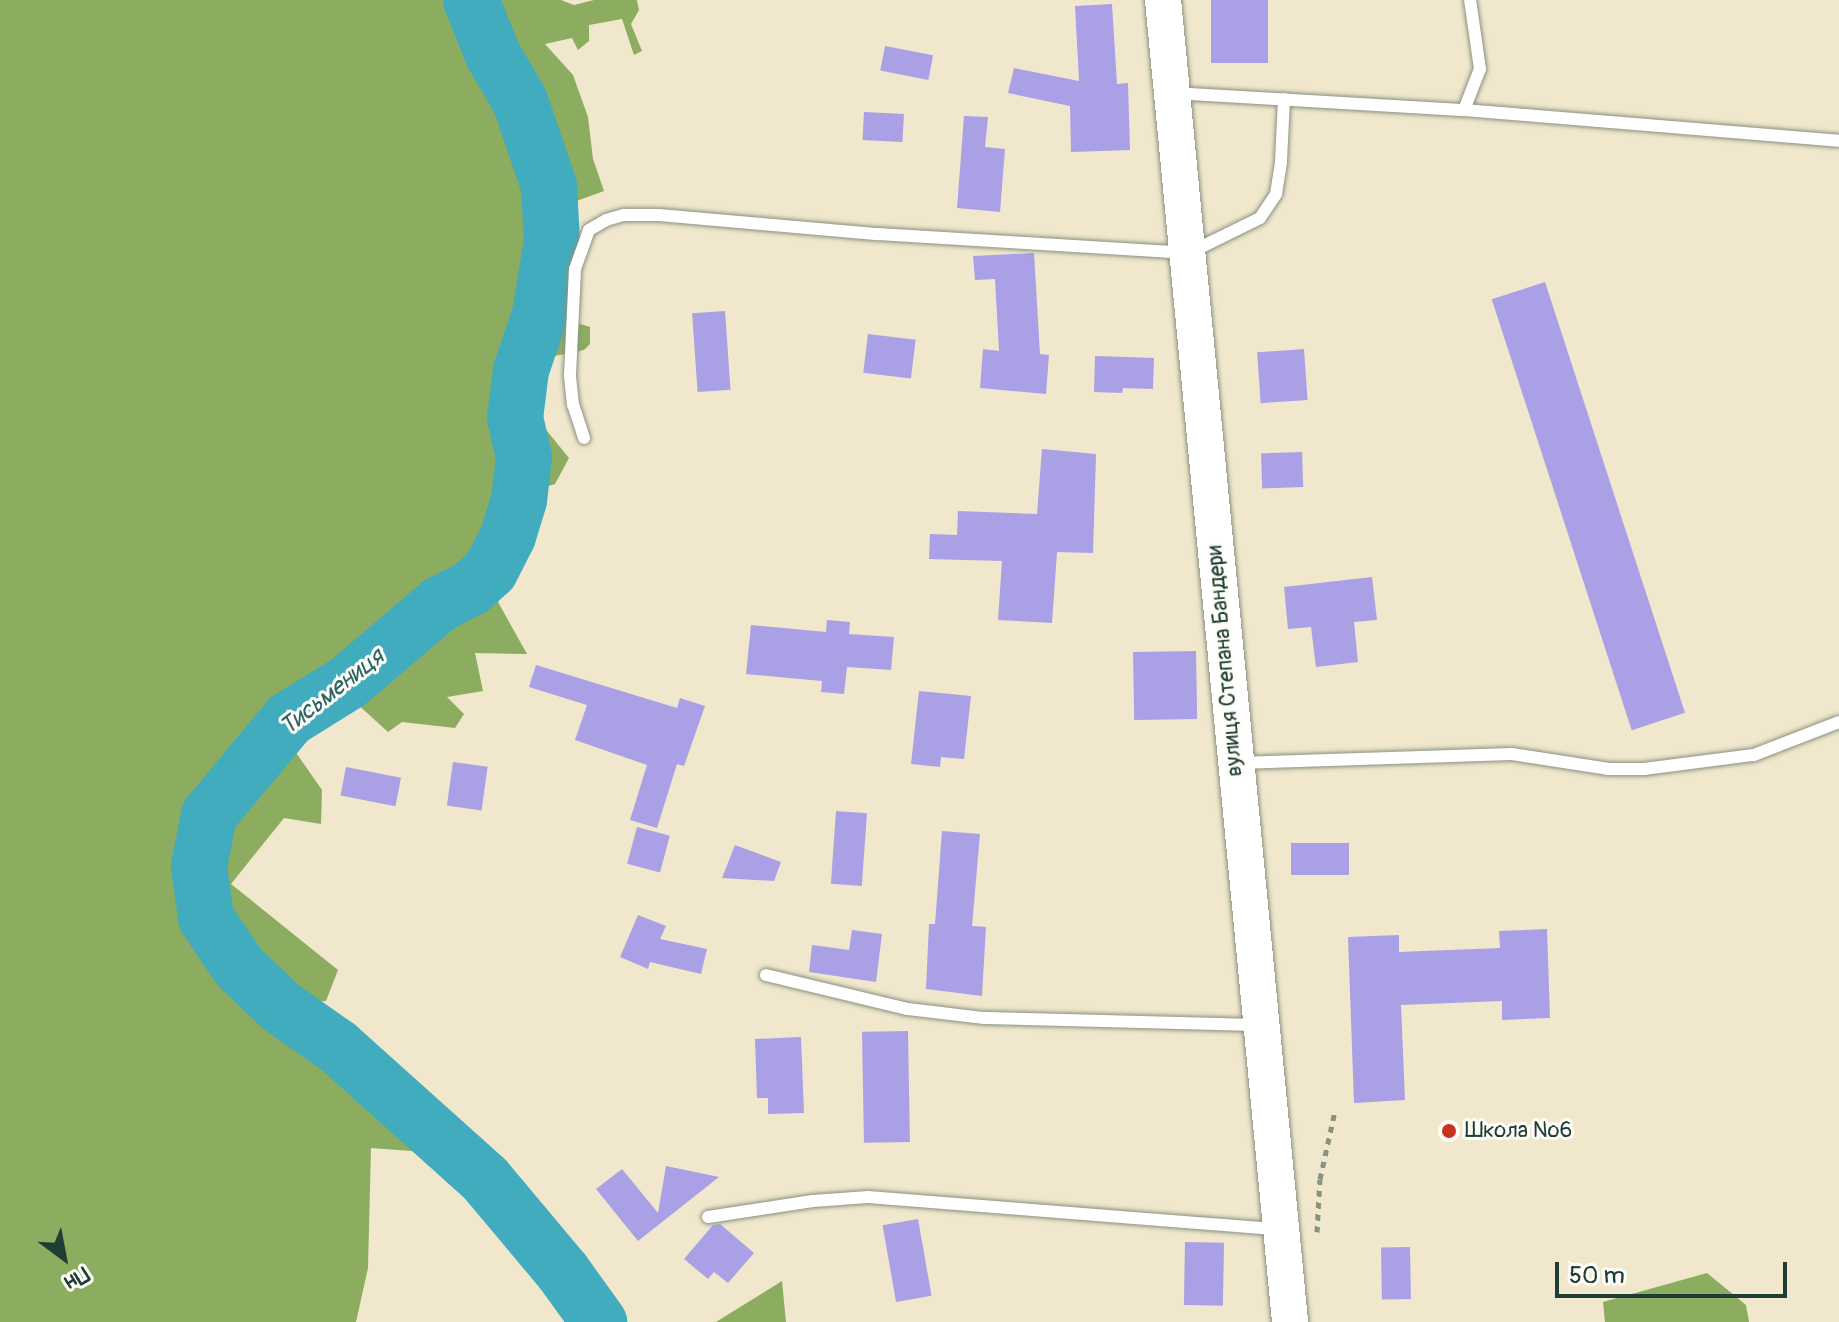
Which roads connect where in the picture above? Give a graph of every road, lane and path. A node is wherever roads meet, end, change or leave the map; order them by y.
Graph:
1 (1163, 0) edge
2 (1470, 0) edge
3 (1172, 93) junction
4 (1284, 99) junction
5 (1464, 110) junction
6 (1839, 141) edge
7 (1189, 253) junction
8 (584, 438) dead end
9 (1839, 722) edge
10 (1234, 763) junction
11 (766, 975) dead end
12 (1260, 1025) junction
13 (1335, 1111) dead end
14 (708, 1217) dead end
15 (1280, 1229) junction
16 (1318, 1245) dead end
17 (1290, 1322) edge

1 - 3 main road, вулиця Степана Бандери
2 - 5 lane
3 - 4 lane
3 - 7 main road, вулиця Степана Бандери
4 - 5 lane
4 - 7 lane
5 - 6 lane
7 - 8 lane
7 - 10 main road, вулиця Степана Бандери
9 - 10 lane
10 - 12 main road, вулиця Степана Бандери
11 - 12 lane
12 - 15 main road, вулиця Степана Бандери
13 - 16 path
14 - 15 lane
15 - 17 main road, вулиця Степана Бандери

